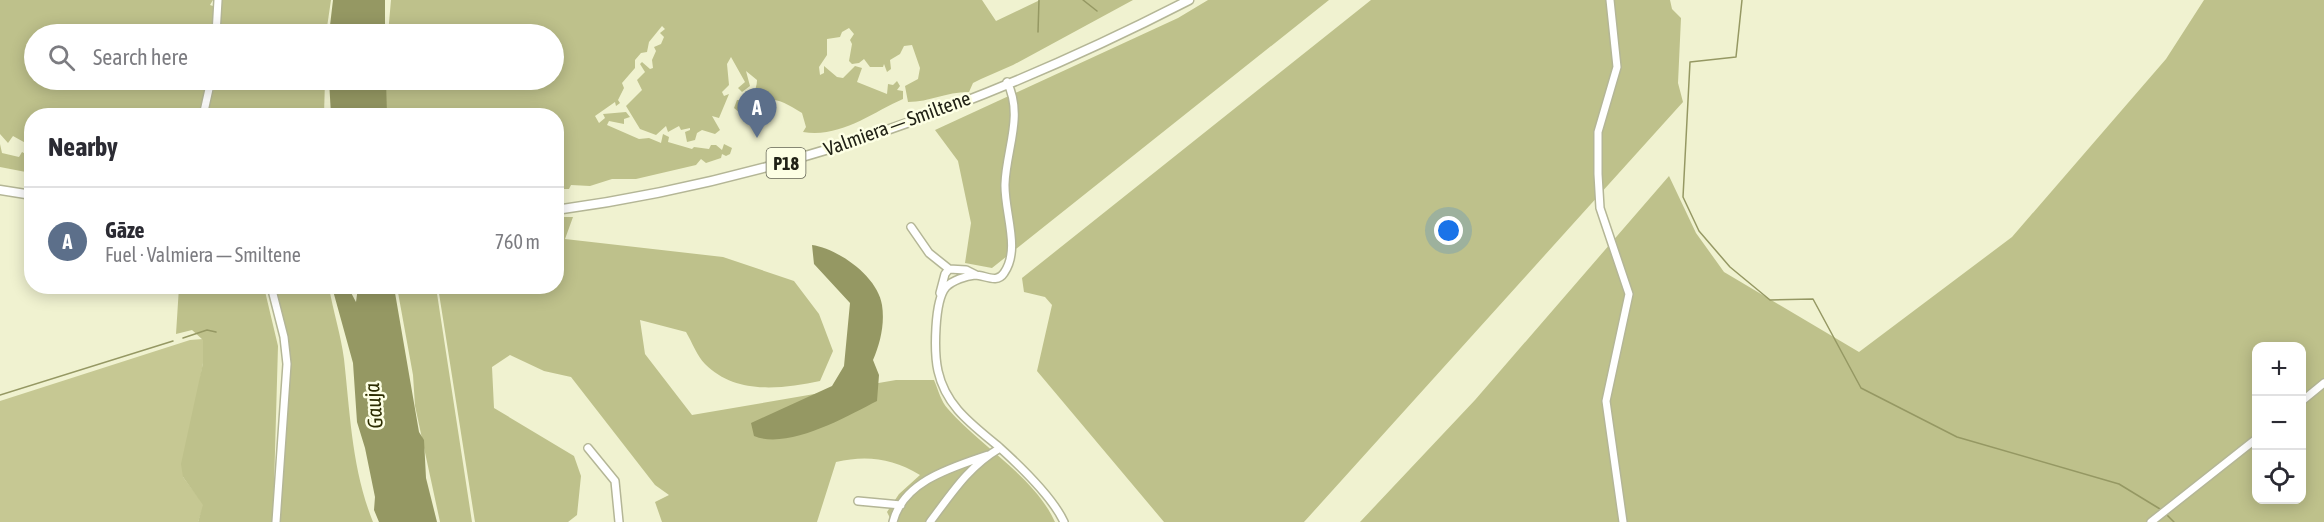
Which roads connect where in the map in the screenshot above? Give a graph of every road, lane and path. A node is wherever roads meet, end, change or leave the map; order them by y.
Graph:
1 (219, 0) edge
2 (1188, 0) edge
3 (1610, 0) edge
4 (217, 24) edge
5 (1007, 82) junction
6 (209, 90) edge
7 (205, 108) edge
8 (0, 190) edge
9 (24, 194) edge
10 (564, 209) edge
11 (911, 227) dead end
12 (950, 269) junction
13 (976, 275) junction
14 (273, 294) edge
15 (940, 297) junction
16 (2324, 383) edge
17 (2306, 397) edge
18 (2252, 442) edge
19 (588, 448) dead end
20 (1000, 448) junction
21 (987, 455) junction
22 (858, 501) dead end
23 (900, 505) junction
24 (276, 522) edge
25 (619, 522) edge
26 (893, 522) edge
27 (930, 522) edge
28 (1064, 522) edge
29 (1623, 522) edge
30 (2151, 522) edge

1 - 4 street
2 - 5 main road, Valmiera — Smiltene / P18
3 - 29 street
5 - 10 main road, Valmiera — Smiltene / P18
5 - 13 street
6 - 7 street
8 - 9 main road
11 - 12 street
12 - 13 street
12 - 15 street
13 - 15 street
14 - 24 street
15 - 20 street
16 - 17 street
18 - 30 street
19 - 25 street
20 - 21 street
20 - 28 street
21 - 23 street
21 - 27 street
22 - 23 street
23 - 26 street

